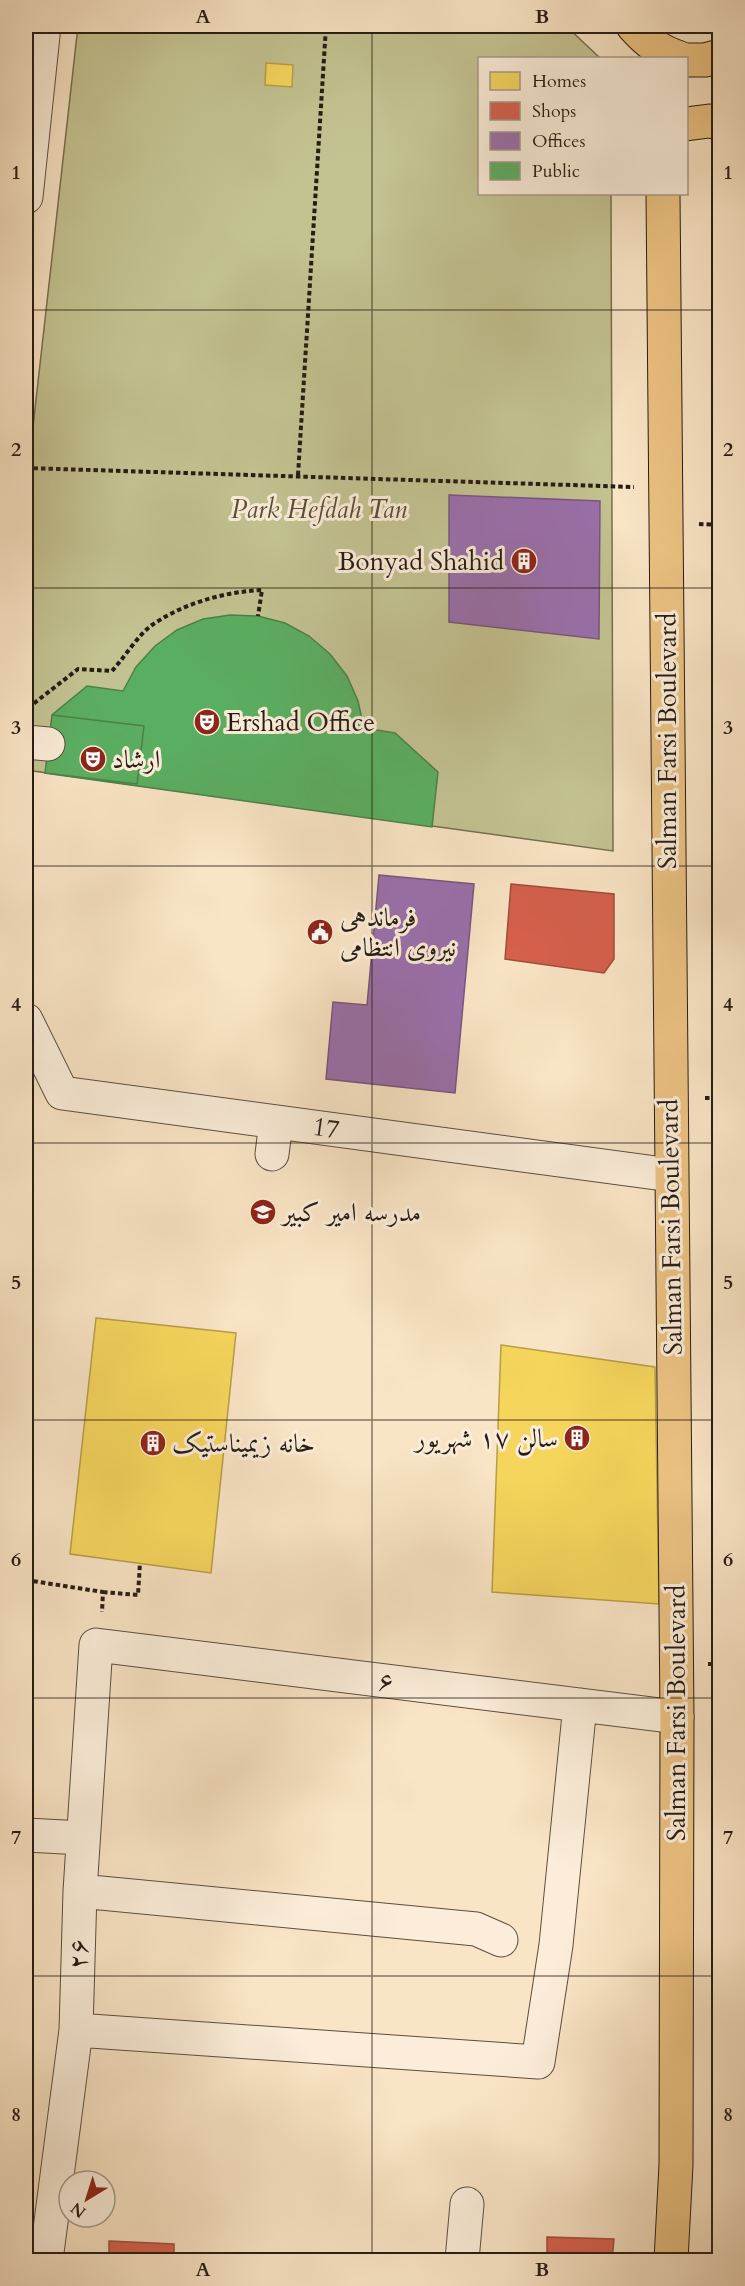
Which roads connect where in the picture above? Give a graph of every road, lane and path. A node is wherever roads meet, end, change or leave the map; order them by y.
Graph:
1 (44, 26) edge
2 (326, 26) edge
3 (633, 26) edge
4 (720, 56) edge
5 (673, 57) edge
6 (688, 58) edge
7 (32, 72) edge
8 (720, 123) edge
9 (688, 124) edge
10 (663, 195) edge
11 (26, 197) edge
12 (26, 468) edge
13 (298, 475) junction
14 (665, 489) junction
15 (258, 615) dead end
16 (26, 710) edge
17 (26, 1020) edge
18 (276, 1122) junction
19 (272, 1154) dead end
20 (671, 1175) junction
21 (140, 1563) dead end
22 (26, 1580) edge
23 (103, 1592) junction
24 (99, 1643) junction
25 (580, 1705) junction
26 (677, 1718) junction
27 (26, 1835) edge
28 (83, 1838) junction
29 (80, 1891) junction
30 (501, 1940) dead end
31 (76, 2030) junction
32 (466, 2204) dead end
33 (671, 2247) edge
34 (46, 2260) edge
35 (462, 2260) edge
36 (695, 2260) edge

1 - 7 street
2 - 13 path
3 - 5 main road
4 - 6 main road
7 - 11 street
8 - 9 main road
10 - 14 main road, Salman Farsi Boulevard
12 - 13 path
13 - 14 path
14 - 20 main road, Salman Farsi Boulevard
15 - 16 path
17 - 18 street, 17
18 - 19 street
18 - 20 street, 17
20 - 26 main road, Salman Farsi Boulevard
21 - 23 path
22 - 23 path
23 - 24 path
24 - 25 street, ۶
24 - 28 street, ۲۶
25 - 26 street, ۶
25 - 31 street
26 - 33 main road, Salman Farsi Boulevard
27 - 28 street
28 - 29 street, ۲۶
29 - 30 street
29 - 31 street, ۲۶
31 - 34 street, ۲۶
32 - 35 street
33 - 36 main road

